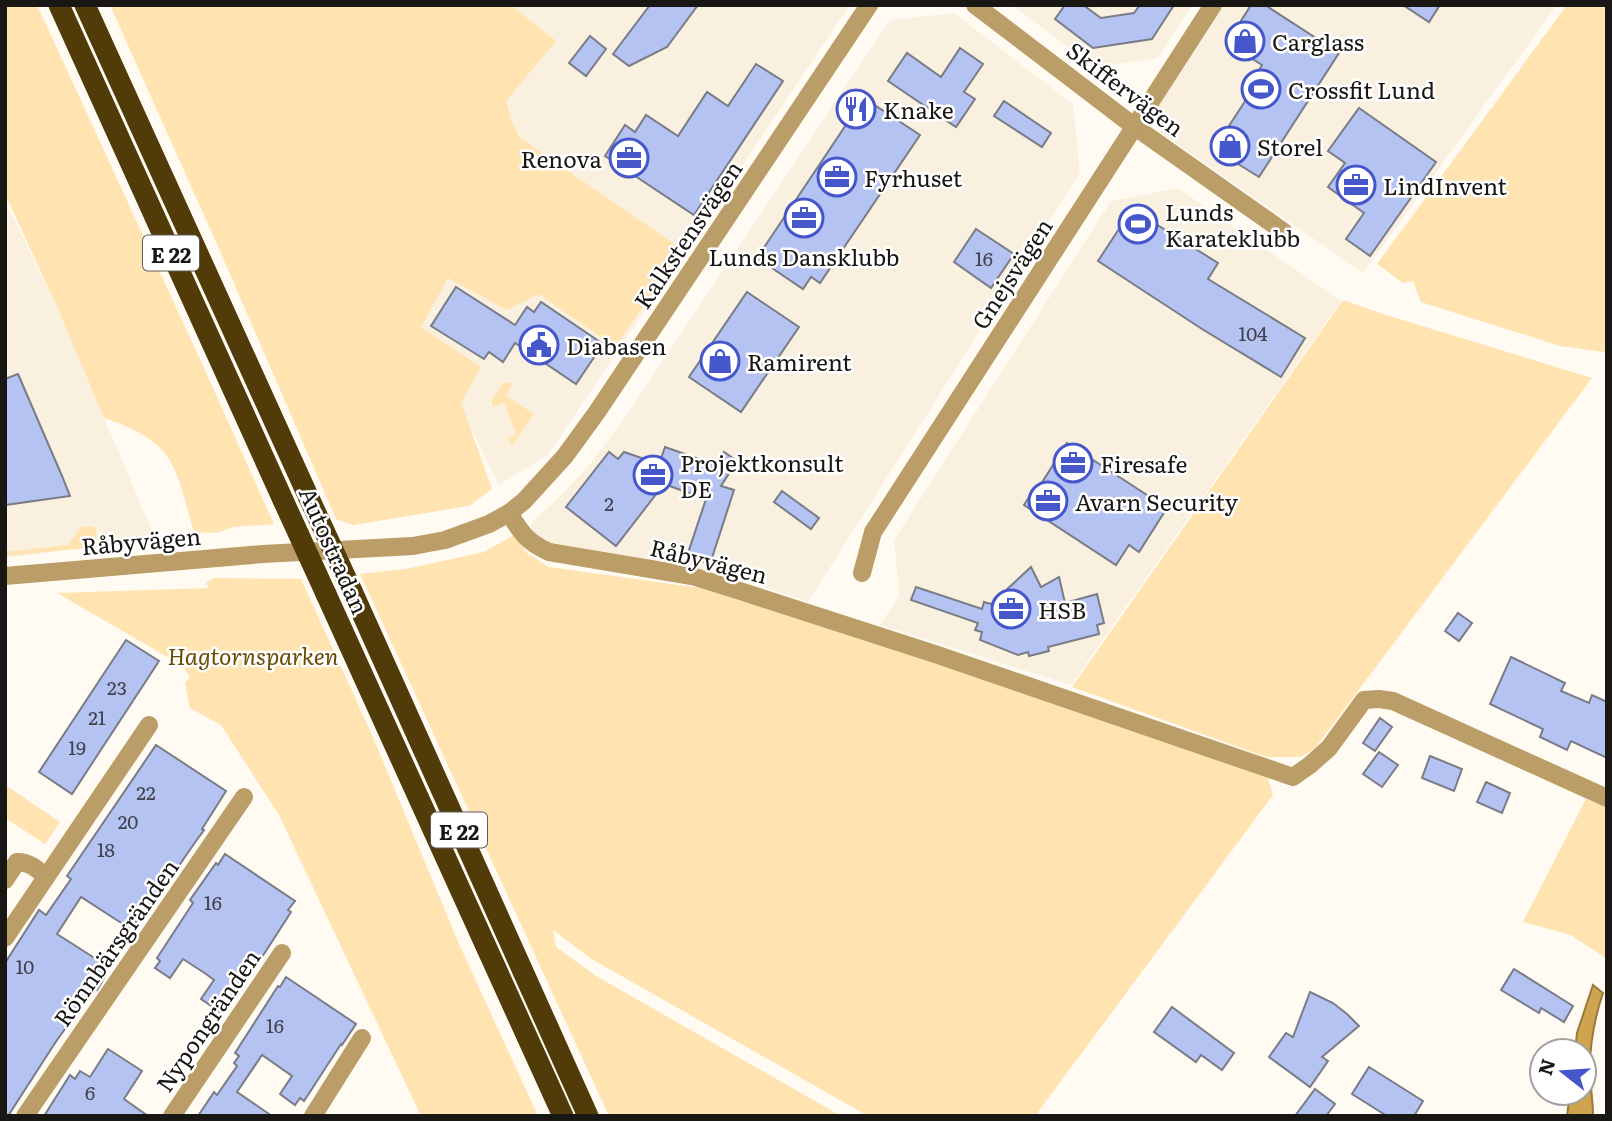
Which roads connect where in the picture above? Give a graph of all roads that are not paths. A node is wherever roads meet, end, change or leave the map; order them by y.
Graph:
1 (59, 5) edge
2 (85, 5) edge
3 (869, 5) edge
4 (975, 5) edge
5 (1213, 5) edge
6 (1135, 127) junction
7 (1284, 232) dead end
8 (509, 513) junction
9 (862, 573) dead end
10 (5, 576) edge
11 (149, 725) dead end
12 (244, 797) dead end
13 (1607, 798) edge
14 (46, 877) junction
15 (5, 880) edge
16 (5, 938) edge
17 (282, 953) dead end
18 (362, 1038) dead end
19 (25, 1116) edge
20 (172, 1116) edge
21 (313, 1116) edge
22 (563, 1116) edge
23 (588, 1116) edge

1 - 22 highway, Autostradan / E 22, bridge
2 - 23 highway, Autostradan / E 22, bridge
3 - 8 street, Kalkstensvägen
4 - 6 street, Skiffervägen
5 - 6 street, Gnejsvägen
6 - 7 street, Skiffervägen
6 - 9 street, Gnejsvägen
8 - 10 street, Råbyvägen
8 - 13 street, Råbyvägen
11 - 14 street
12 - 19 street, Rönnbärsgränden
14 - 15 street
14 - 16 street
17 - 20 street, Nypongränden
18 - 21 street

